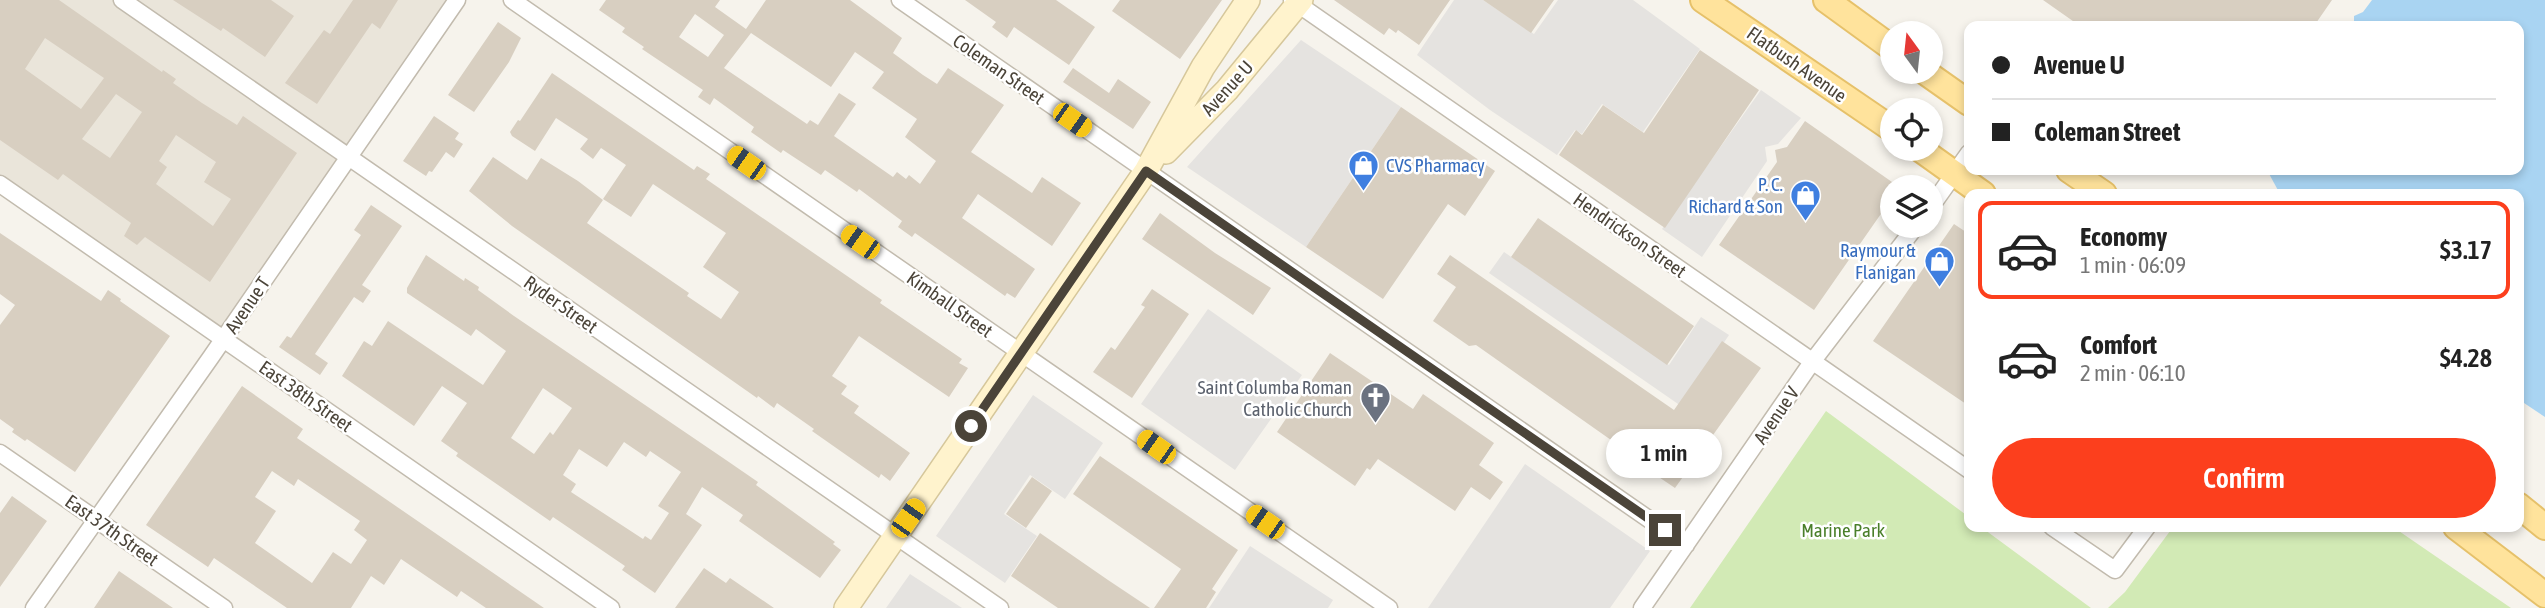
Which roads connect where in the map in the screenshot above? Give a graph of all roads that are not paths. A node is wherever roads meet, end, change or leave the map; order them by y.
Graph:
1 (122, 0) edge
2 (457, 0) edge
3 (512, 0) edge
4 (900, 0) edge
5 (1248, 0) edge
6 (1703, 0) edge
7 (1826, 0) edge
8 (1297, 2) edge
9 (1880, 39) edge
10 (1941, 84) edge
11 (1964, 100) edge
12 (1880, 121) edge
13 (349, 157) junction
14 (1964, 160) edge
15 (1936, 161) edge
16 (1146, 171) junction
17 (1954, 174) junction
18 (2076, 175) edge
19 (0, 184) edge
20 (1976, 189) edge
21 (2097, 189) edge
22 (1943, 190) edge
23 (1907, 238) edge
24 (224, 339) junction
25 (1021, 353) junction
26 (1812, 362) junction
27 (0, 453) edge
28 (1964, 467) edge
29 (2524, 510) edge
30 (97, 520) junction
31 (2545, 527) edge
32 (2059, 532) edge
33 (2143, 532) edge
34 (2463, 532) edge
35 (896, 535) junction
36 (1686, 545) junction
37 (2545, 595) edge
38 (34, 608) edge
39 (223, 608) edge
40 (611, 608) edge
41 (846, 608) edge
42 (1000, 608) edge
43 (1389, 608) edge
44 (1642, 608) edge

1 - 13 street, Ryder Street
2 - 13 street, Avenue T
3 - 25 street, Kimball Street
4 - 16 street, Coleman Street
5 - 16 main road, Avenue U
6 - 12 main road, Flatbush Avenue
7 - 9 main road
8 - 16 main road, Avenue U
8 - 26 street, Hendrickson Street
10 - 11 main road
13 - 24 street, Avenue T
13 - 35 street, Ryder Street
14 - 17 street
15 - 17 main road
16 - 25 main road, Avenue U
16 - 36 street, Coleman Street
17 - 20 main road
17 - 22 street
18 - 21 main road
19 - 24 street, East 38th Street
23 - 26 street, Avenue V
24 - 30 street, Avenue T
24 - 40 street, East 38th Street
25 - 35 main road, Avenue U
25 - 43 street, Kimball Street
26 - 28 street, Hendrickson Street
26 - 36 street, Avenue V
27 - 30 street, East 37th Street
29 - 31 main road
30 - 38 street, Avenue T
30 - 39 street, East 37th Street
32 - 33 street
34 - 37 main road
35 - 41 main road, Avenue U
35 - 42 street, Ryder Street
36 - 44 street, Avenue V

